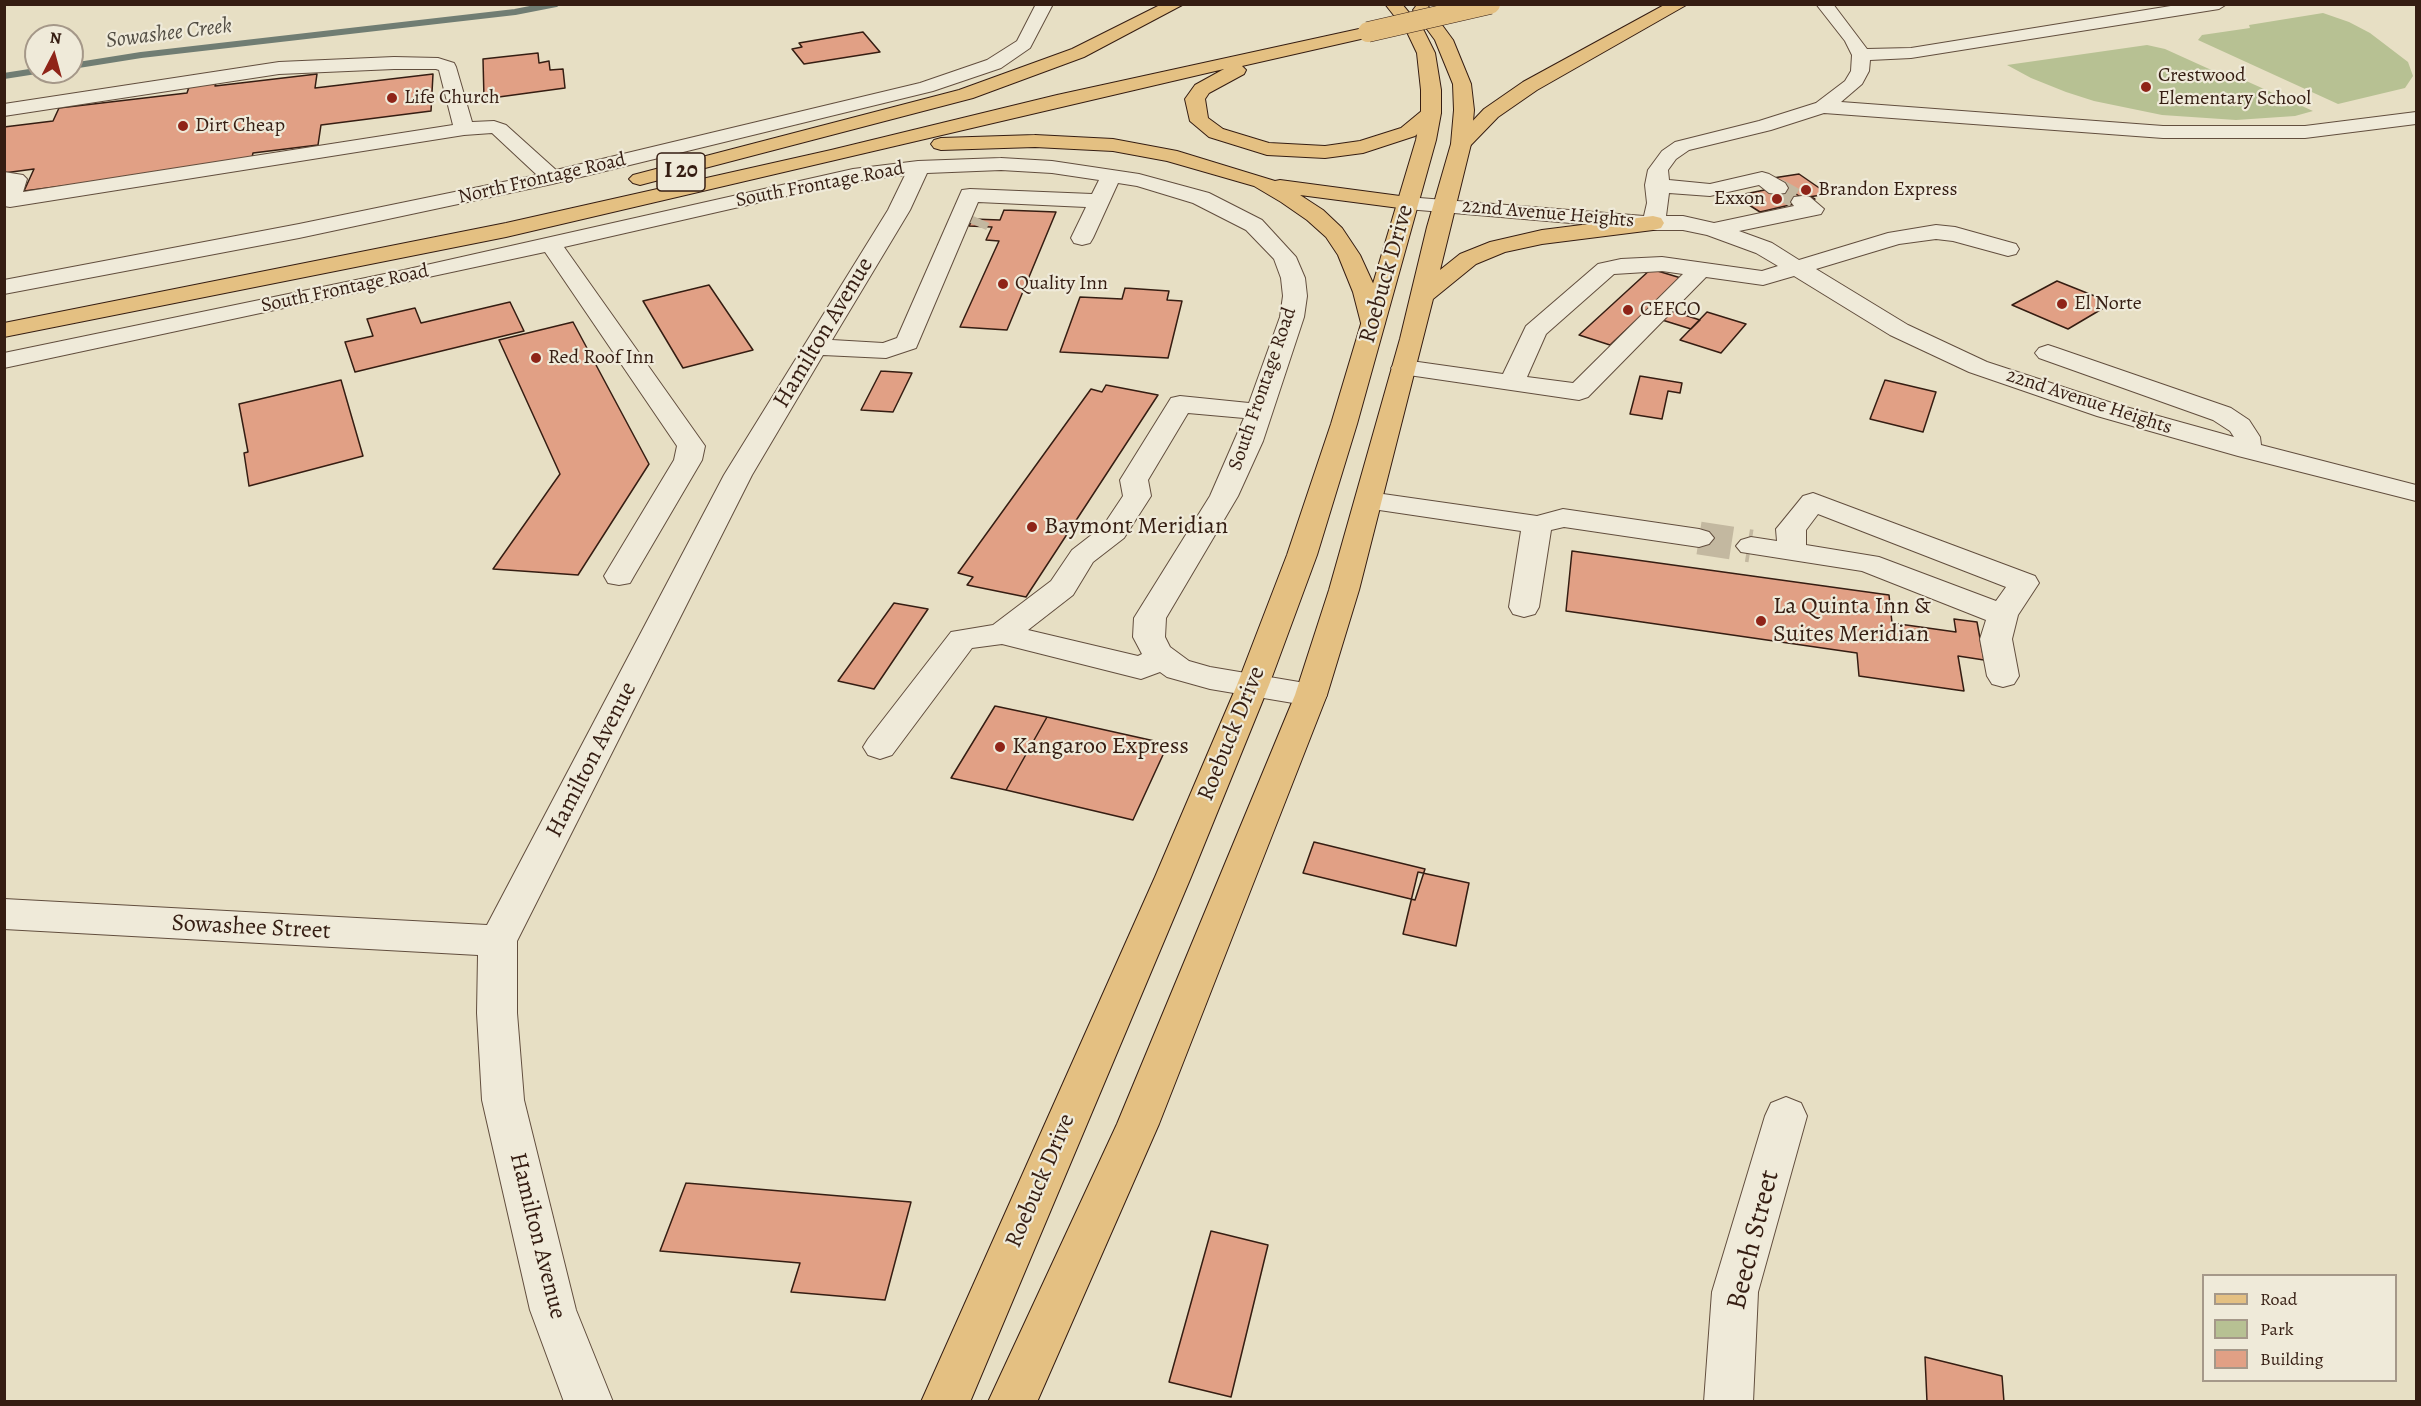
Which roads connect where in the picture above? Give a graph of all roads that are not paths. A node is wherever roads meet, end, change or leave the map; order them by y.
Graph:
1 (1045, 4) edge
2 (1176, 4) edge
3 (1393, 4) edge
4 (1417, 4) edge
5 (1423, 4) edge
6 (1490, 4) edge
7 (1680, 4) edge
8 (1824, 4) edge
9 (2219, 4) edge
10 (1362, 26) junction
11 (1284, 50) junction
12 (1861, 55) junction
13 (1824, 107) junction
14 (4, 110) edge
15 (1431, 113) junction
16 (2416, 118) edge
17 (464, 129) junction
18 (1461, 144) junction
19 (831, 156) junction
20 (918, 167) junction
21 (1111, 175) junction
22 (4, 178) edge
23 (552, 178) junction
24 (1261, 182) junction
25 (624, 183) dead end
26 (1656, 185) junction
27 (1710, 190) junction
28 (1100, 201) junction
29 (1407, 203) junction
30 (1444, 205) junction
31 (1755, 221) junction
32 (1653, 223) junction
33 (1714, 230) junction
34 (1082, 238) dead end
35 (550, 243) junction
36 (2008, 249) dead end
37 (1790, 264) junction
38 (1702, 268) junction
39 (59, 269) junction
40 (4, 270) edge
41 (4, 287) edge
42 (1422, 296) junction
43 (4, 312) edge
44 (1373, 323) junction
45 (4, 330) edge
46 (816, 347) junction
47 (2048, 353) dead end
48 (4, 361) edge
49 (1404, 368) junction
50 (1512, 382) junction
51 (1259, 412) junction
52 (2248, 450) junction
53 (2416, 493) edge
54 (1369, 501) junction
55 (1537, 525) junction
56 (1699, 538) tunnel mouth
57 (1751, 546) tunnel mouth
58 (1792, 552) junction
59 (619, 576) dead end
60 (1524, 607) dead end
61 (2004, 615) junction
62 (1002, 634) junction
63 (1163, 657) junction
64 (2003, 676) dead end
65 (1253, 685) junction
66 (1311, 695) junction
67 (880, 747) dead end
68 (4, 914) edge
69 (498, 941) junction
70 (1786, 1116) dead end
71 (589, 1401) edge
72 (945, 1401) edge
73 (1012, 1401) edge
74 (1728, 1401) edge

1 - 23 street, North Frontage Road
2 - 25 main road
3 - 15 main road, Roebuck Drive
4 - 18 main road, Roebuck Drive
5 - 10 main road, I 20
6 - 10 main road, I 20, bridge
7 - 18 main road
8 - 12 street
9 - 12 street
10 - 11 main road, I 20
10 - 43 main road, I 20
11 - 15 main road
11 - 19 main road, I 20
12 - 13 street
13 - 16 street
13 - 26 street
14 - 17 street
15 - 29 main road, Roebuck Drive
17 - 22 street
17 - 23 street
18 - 30 main road, Roebuck Drive
19 - 24 main road
19 - 45 main road, I 20
20 - 21 street, South Frontage Road
20 - 35 street, South Frontage Road
20 - 46 street, Hamilton Avenue
21 - 28 street
21 - 51 street, South Frontage Road
23 - 39 street, North Frontage Road
24 - 29 main road
24 - 44 main road
26 - 27 street
26 - 32 street
27 - 31 street
27 - 31 street
28 - 34 street
28 - 46 street
29 - 30 street, 22nd Avenue Heights
29 - 44 main road, Roebuck Drive
30 - 32 street, 22nd Avenue Heights
30 - 42 main road, Roebuck Drive
31 - 33 street
32 - 33 street, 22nd Avenue Heights
32 - 37 street, 22nd Avenue Heights
32 - 42 main road
33 - 37 street, 22nd Avenue Heights
35 - 48 street, South Frontage Road
35 - 59 street
36 - 37 street
37 - 38 street
37 - 52 street, 22nd Avenue Heights
38 - 50 street
38 - 50 street
39 - 40 street
39 - 41 street
42 - 49 main road, Roebuck Drive
44 - 65 main road, Roebuck Drive
46 - 69 street, Hamilton Avenue
47 - 52 street
49 - 50 street
49 - 54 main road, Roebuck Drive
51 - 62 street
51 - 63 street, South Frontage Road
52 - 53 street, 22nd Avenue Heights
54 - 55 street
54 - 66 main road, Roebuck Drive
55 - 56 street
55 - 60 street
57 - 58 street
58 - 61 street
58 - 61 street
61 - 64 street
62 - 63 street
62 - 67 street
63 - 65 street
65 - 66 street
65 - 72 main road, Roebuck Drive
66 - 73 main road, Roebuck Drive
68 - 69 street, Sowashee Street
69 - 71 street, Hamilton Avenue
70 - 74 street, Beech Street

